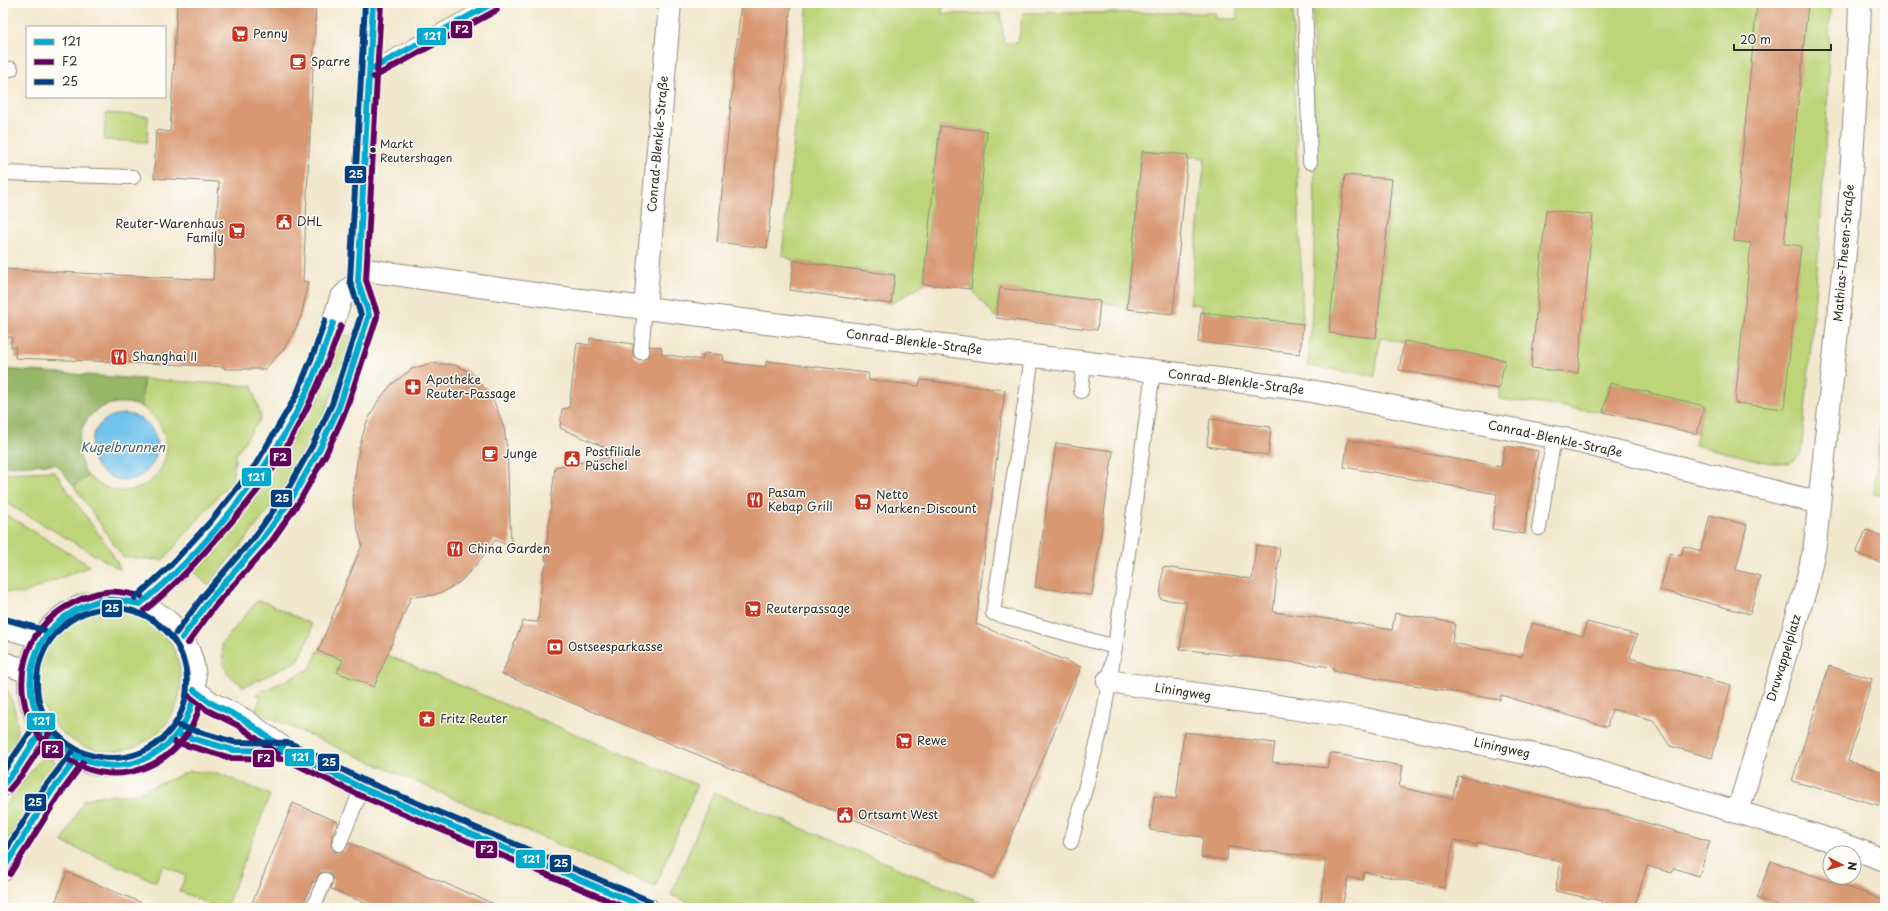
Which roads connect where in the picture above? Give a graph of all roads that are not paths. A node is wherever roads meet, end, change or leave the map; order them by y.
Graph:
1 (373, 3) edge
2 (493, 3) edge
3 (670, 3) edge
4 (1305, 3) edge
5 (1860, 3) edge
6 (370, 70) junction
7 (1310, 162) dead end
8 (3, 173) edge
9 (133, 178) dead end
10 (358, 275) junction
11 (645, 308) junction
12 (641, 352) dead end
13 (1032, 357) junction
14 (1084, 363) junction
15 (1153, 372) junction
16 (1081, 391) dead end
17 (1554, 437) junction
18 (1819, 503) junction
19 (1539, 528) dead end
20 (140, 604) junction
21 (3, 627) edge
22 (42, 638) junction
23 (182, 638) junction
24 (1114, 647) junction
25 (3, 664) edge
26 (30, 672) junction
27 (1108, 681) junction
28 (194, 690) junction
29 (43, 728) junction
30 (177, 734) junction
31 (287, 751) junction
32 (77, 758) junction
33 (3, 785) edge
34 (362, 788) junction
35 (1738, 811) junction
36 (1071, 842) dead end
37 (339, 844) dead end
38 (1885, 860) edge
39 (3, 870) edge
40 (324, 880) dead end
41 (313, 908) edge
42 (647, 908) edge

1 - 6 street
2 - 6 lane
3 - 11 street, Conrad-Blenkle-Straße
4 - 7 lane
5 - 18 street, Mathias-Thesen-Straße
6 - 10 street
8 - 9 lane
10 - 11 street, Conrad-Blenkle-Straße
10 - 20 street
10 - 23 street
11 - 12 lane
11 - 13 street, Conrad-Blenkle-Straße
13 - 14 street, Conrad-Blenkle-Straße
13 - 24 lane
14 - 15 street, Conrad-Blenkle-Straße
14 - 16 lane
15 - 17 street, Conrad-Blenkle-Straße
15 - 24 lane
17 - 18 street, Conrad-Blenkle-Straße
17 - 19 lane
18 - 35 street, Druwappelplatz
20 - 22 street
20 - 23 street
21 - 22 street
22 - 26 street
23 - 28 street
24 - 27 lane
25 - 26 street
26 - 29 street
27 - 35 street, Liningweg
27 - 36 lane
28 - 30 street
28 - 31 street
29 - 32 street
29 - 33 street
30 - 31 street
30 - 32 street
31 - 34 street
32 - 39 street
34 - 37 lane
34 - 42 street
35 - 38 street, Liningweg
40 - 41 lane

